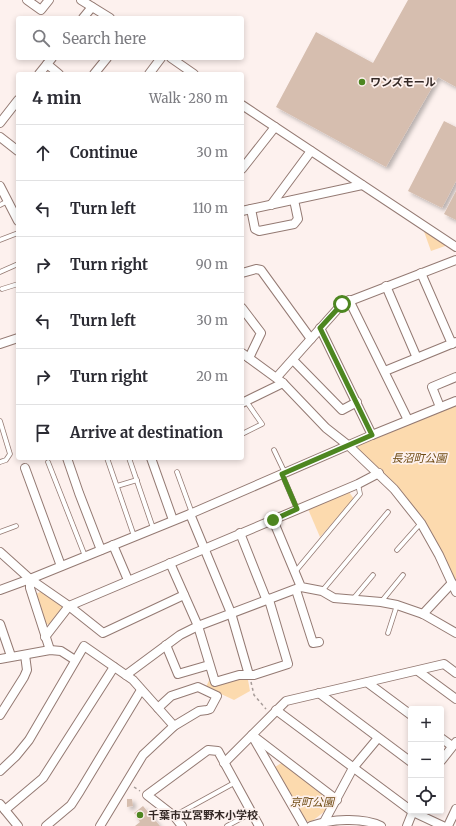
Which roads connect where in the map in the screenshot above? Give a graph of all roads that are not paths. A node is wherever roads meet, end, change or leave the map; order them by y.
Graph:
1 (26, 0) edge
2 (48, 0) edge
3 (82, 0) edge
4 (92, 7) junction
5 (85, 16) edge
6 (107, 16) edge
7 (105, 60) edge
8 (160, 60) edge
9 (174, 60) edge
10 (50, 61) edge
11 (41, 72) edge
12 (58, 72) edge
13 (96, 72) edge
14 (151, 72) edge
15 (191, 72) edge
16 (16, 103) edge
17 (244, 106) edge
18 (0, 123) edge
19 (275, 127) junction
20 (0, 137) edge
21 (16, 149) edge
22 (311, 151) junction
23 (244, 166) edge
24 (362, 184) junction
25 (0, 186) edge
26 (294, 200) junction
27 (8, 201) junction
28 (0, 205) edge
29 (271, 205) junction
30 (251, 209) junction
31 (244, 211) edge
32 (16, 217) edge
33 (16, 234) edge
34 (0, 240) edge
35 (456, 247) edge
36 (456, 260) edge
37 (16, 265) edge
38 (0, 272) edge
39 (244, 272) edge
40 (421, 273) junction
41 (16, 285) edge
42 (386, 286) junction
43 (2, 289) dead end
44 (349, 300) junction
45 (244, 311) edge
46 (320, 328) junction
47 (16, 339) edge
48 (311, 339) junction
49 (454, 343) edge
50 (0, 344) edge
51 (246, 355) edge
52 (417, 358) junction
53 (293, 360) junction
54 (385, 371) junction
55 (456, 377) edge
56 (280, 380) junction
57 (456, 401) edge
58 (244, 402) edge
59 (357, 402) junction
60 (440, 407) junction
61 (408, 420) junction
62 (0, 421) edge
63 (244, 433) edge
64 (372, 435) junction
65 (349, 446) junction
66 (274, 450) dead end
67 (68, 460) edge
68 (108, 460) edge
69 (130, 460) edge
70 (152, 460) edge
71 (0, 462) edge
72 (48, 462) dead end
73 (24, 468) dead end
74 (177, 472) dead end
75 (378, 473) junction
76 (284, 474) junction
77 (137, 480) junction
78 (358, 484) junction
79 (117, 486) junction
80 (297, 509) junction
81 (388, 512) dead end
82 (191, 513) junction
83 (173, 520) junction
84 (273, 520) junction
85 (421, 523) junction
86 (16, 526) dead end
87 (153, 528) junction
88 (0, 532) edge
89 (240, 534) junction
90 (134, 536) junction
91 (112, 545) junction
92 (204, 548) junction
93 (100, 550) junction
94 (397, 550) dead end
95 (0, 552) edge
96 (85, 556) junction
97 (170, 563) junction
98 (61, 566) junction
99 (294, 572) junction
100 (373, 575) dead end
101 (403, 575) dead end
102 (30, 579) junction
103 (128, 580) junction
104 (452, 583) junction
105 (298, 589) junction
106 (0, 590) edge
107 (322, 591) junction
108 (456, 592) edge
109 (184, 595) junction
110 (269, 600) junction
111 (351, 600) junction
112 (381, 602) junction
113 (397, 605) junction
114 (69, 606) junction
115 (231, 613) junction
116 (423, 614) junction
117 (0, 624) edge
118 (198, 626) junction
119 (388, 633) dead end
120 (456, 633) edge
121 (45, 637) junction
122 (319, 642) dead end
123 (166, 645) junction
124 (50, 650) junction
125 (25, 654) junction
126 (11, 656) junction
127 (0, 659) edge
128 (75, 660) junction
129 (209, 665) junction
130 (114, 667) junction
131 (418, 671) junction
132 (456, 673) edge
133 (249, 674) junction
134 (126, 675) junction
135 (368, 683) junction
136 (141, 690) junction
137 (320, 693) junction
138 (456, 699) edge
139 (158, 708) junction
140 (274, 712) junction
141 (408, 713) edge
142 (0, 715) edge
143 (174, 726) junction
144 (252, 735) junction
145 (378, 738) junction
146 (444, 739) edge
147 (454, 744) edge
148 (444, 757) edge
149 (408, 760) edge
150 (224, 763) junction
151 (353, 768) junction
152 (0, 771) edge
153 (234, 783) junction
154 (337, 800) junction
155 (2, 807) edge
156 (408, 808) edge
157 (456, 809) edge
158 (251, 813) junction
159 (412, 814) edge
160 (417, 814) edge
161 (174, 816) junction
162 (324, 822) junction
163 (18, 826) edge
164 (46, 826) edge
165 (100, 826) edge
166 (182, 826) edge
167 (227, 826) edge
168 (259, 826) edge
169 (304, 826) edge
170 (311, 826) edge
171 (382, 826) edge
172 (407, 826) edge
173 (443, 826) edge
174 (448, 826) edge

1 - 2 street
3 - 4 street
4 - 5 street
4 - 6 street
7 - 13 street
8 - 14 street
9 - 15 street
10 - 11 street
10 - 12 street
16 - 18 street
17 - 19 street
19 - 22 street
19 - 23 street
20 - 21 street
22 - 24 street
22 - 29 street
24 - 26 street
24 - 35 street
25 - 27 street
26 - 29 street
26 - 30 street
27 - 28 lane
27 - 32 street
29 - 30 street
30 - 31 street
33 - 34 lane
36 - 40 street
37 - 38 lane
39 - 48 street
40 - 42 street
40 - 49 street
41 - 43 lane
42 - 44 street
42 - 52 street
44 - 46 street
44 - 54 street
45 - 51 street
46 - 48 street
46 - 59 street
47 - 50 street
48 - 53 street
49 - 52 street
51 - 56 street
52 - 54 street
53 - 56 street
53 - 59 street
54 - 61 street
55 - 60 street
56 - 58 street
56 - 65 street
57 - 60 street
58 - 63 lane
59 - 64 street
60 - 61 street
61 - 64 street
62 - 71 lane
64 - 65 street
65 - 75 street
65 - 76 street
66 - 76 lane
67 - 93 street
68 - 79 lane
69 - 77 lane
70 - 83 street
72 - 96 lane
73 - 98 street
74 - 82 lane
75 - 78 street
75 - 85 street
76 - 80 lane
76 - 82 street
77 - 79 lane
77 - 87 lane
78 - 80 street
78 - 99 lane
79 - 90 lane
80 - 84 street
81 - 107 lane
82 - 83 street
82 - 92 street
83 - 87 street
84 - 89 street
84 - 99 street
85 - 94 lane
85 - 104 street
86 - 88 lane
87 - 90 street
89 - 92 street
89 - 110 street
90 - 91 street
91 - 93 street
91 - 103 street
92 - 97 street
92 - 115 street
93 - 96 street
95 - 102 street
96 - 98 street
97 - 103 street
97 - 109 street
98 - 102 street
99 - 105 street
100 - 111 lane
101 - 112 lane
102 - 106 street
102 - 114 street
102 - 121 street
103 - 114 street
104 - 108 street
104 - 116 street
105 - 107 street
105 - 110 street
105 - 122 street
107 - 111 street
109 - 114 street
109 - 118 street
110 - 115 street
110 - 133 street
111 - 112 street
112 - 113 street
113 - 116 street
113 - 119 lane
114 - 121 street
115 - 118 street
115 - 133 street
116 - 120 street
117 - 126 street
118 - 123 street
118 - 129 street
121 - 124 street
123 - 129 street
123 - 134 street
124 - 125 street
124 - 128 street
125 - 126 street
125 - 142 street
126 - 127 street
128 - 130 street
128 - 152 street
129 - 133 street
130 - 134 street
130 - 155 street
131 - 132 street
131 - 135 street
131 - 138 street
134 - 136 street
135 - 137 street
135 - 141 street
136 - 139 street
136 - 164 street
137 - 140 street
137 - 145 street
139 - 143 street
139 - 143 street
140 - 144 street
140 - 151 street
143 - 165 street
144 - 150 street
144 - 154 street
144 - 169 street
145 - 149 street
145 - 151 street
146 - 147 street
147 - 148 street
150 - 153 street
150 - 161 street
151 - 154 street
151 - 156 street
153 - 158 street
153 - 161 lane
154 - 162 street
155 - 163 street
157 - 174 street
158 - 167 lane
158 - 168 street
159 - 172 street
160 - 173 street
161 - 166 street
162 - 170 street
162 - 171 street

